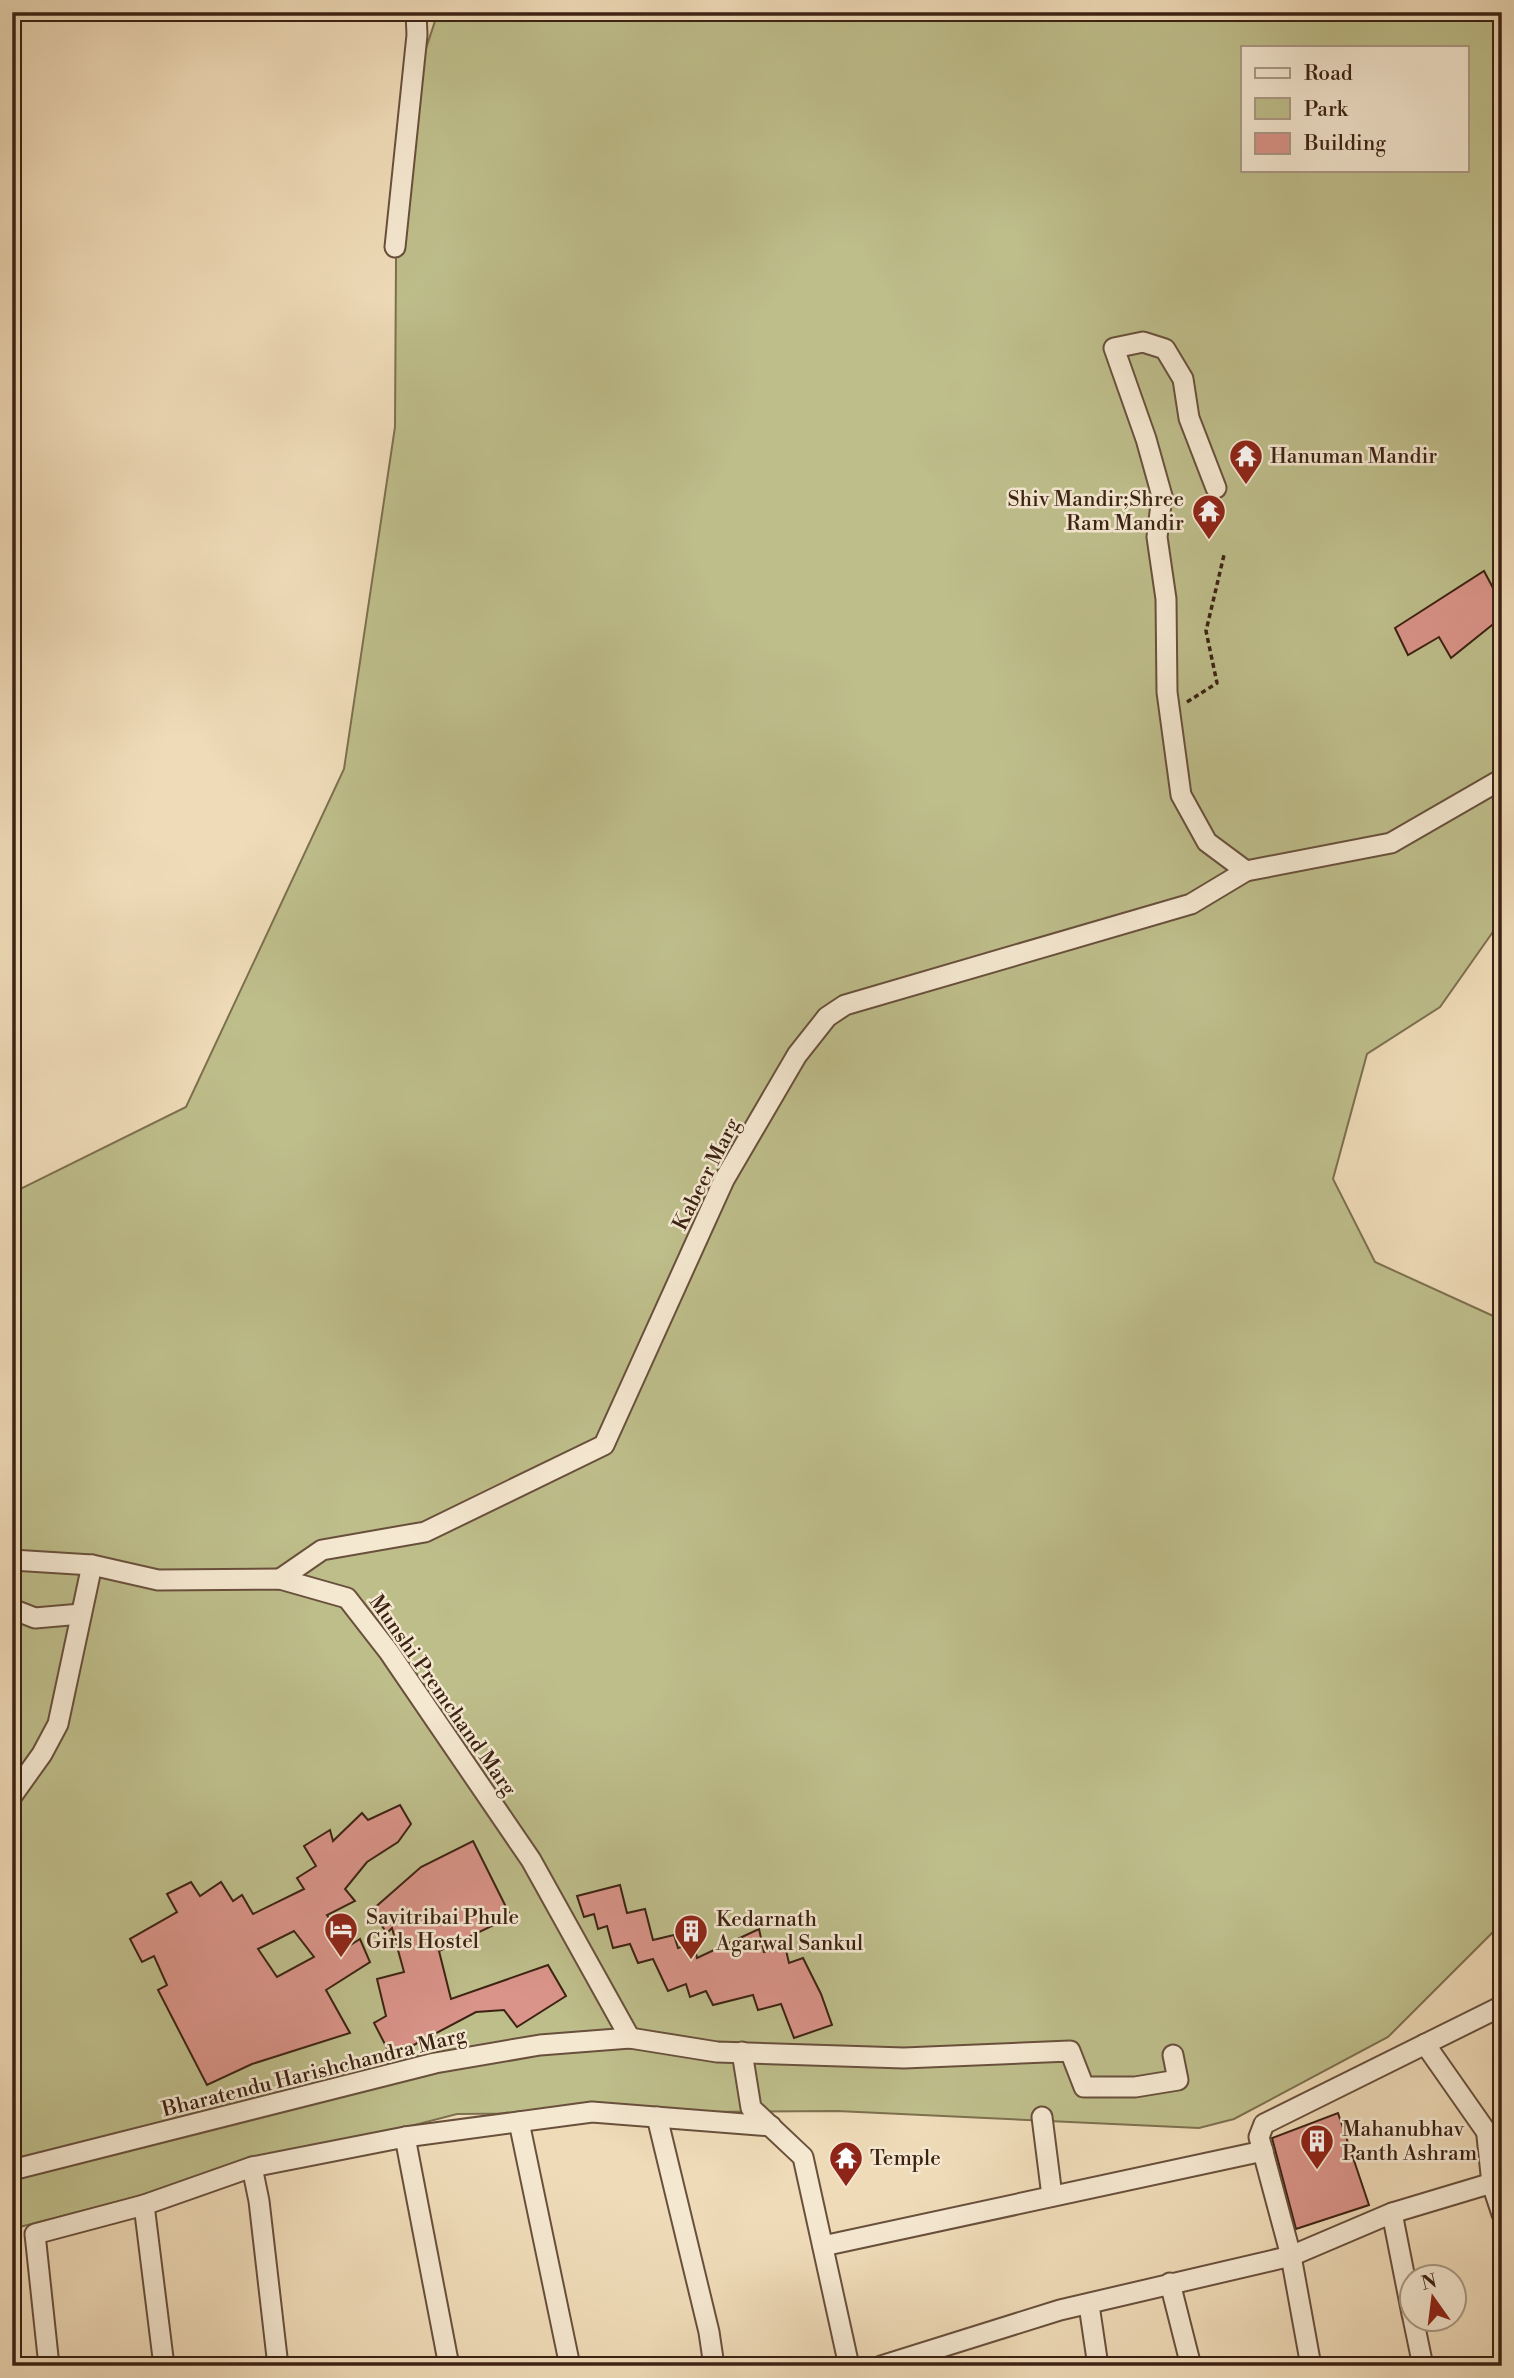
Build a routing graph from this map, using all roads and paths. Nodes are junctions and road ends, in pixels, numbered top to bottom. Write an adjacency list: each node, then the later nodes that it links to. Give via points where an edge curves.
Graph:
1 (416, 12): 2 (street)
2 (396, 247)
3 (1216, 488): 5 (street, via 1189,418 1183,379 1165,349 1143,342 1114,348 1162,496 1157,537 1166,599)
4 (1224, 555): 5 (path, via 1206,631 1217,683)
5 (1169, 711): 7 (street, via 1181,795 1206,842)
6 (1502, 779): 7 (street, via 1391,843)
7 (1246, 871): 10 (street, Kabeer Marg, via 1191,904 845,1005 827,1017 797,1055 724,1180 604,1445 425,1532 322,1550)
8 (12, 1560): 9 (street, Munshi Premchand Marg)
9 (92, 1564): 10 (street, Munshi Premchand Marg, via 158,1580); 12 (street)
10 (280, 1578): 15 (street, Munshi Premchand Marg, via 346,1598 389,1652 531,1860)
11 (12, 1609): 12 (street, via 35,1618)
12 (81, 1614): 13 (street, via 58,1724)
13 (12, 1796)
14 (1502, 2006): 16 (street)
15 (629, 2038): 17 (street, Bharatendu Harishchandra Marg); 28 (street, Bharatendu Harishchandra Marg, via 540,2045 435,2063)
16 (1425, 2044): 23 (street); 25 (street, via 1264,2124 1259,2137)
17 (742, 2052): 18 (street, Bharatendu Harishchandra Marg, via 904,2058 1069,2050 1084,2087 1135,2087 1178,2080); 22 (street, via 751,2108)
18 (1173, 2055)
19 (657, 2117): 21 (street, via 592,2112); 22 (street); 45 (street)
20 (1042, 2118): 30 (street)
21 (519, 2122): 24 (street); 44 (street)
22 (771, 2126): 34 (street, via 803,2157)
23 (1486, 2131): 26 (street); 29 (street)
24 (405, 2137): 27 (street); 43 (street)
25 (1263, 2151): 30 (street); 35 (street)
26 (1502, 2154)
27 (252, 2168): 31 (street); 42 (street)
28 (12, 2170)
29 (1497, 2182): 32 (street); 33 (street)
30 (1052, 2196): 34 (street)
31 (144, 2205): 40 (street, via 35,2234); 41 (street)
32 (1392, 2213): 35 (street); 36 (street)
33 (1502, 2214)
34 (823, 2246): 46 (street)
35 (1291, 2256): 37 (street); 50 (street)
36 (1402, 2262)
37 (1170, 2283): 38 (street); 49 (street)
38 (1089, 2305): 47 (street); 48 (street)
39 (1416, 2332): 51 (street)
40 (49, 2366)
41 (164, 2366)
42 (278, 2366)
43 (449, 2366)
44 (570, 2366)
45 (715, 2366)
46 (849, 2366)
47 (881, 2366)
48 (1098, 2366)
49 (1191, 2366)
50 (1311, 2366)
51 (1423, 2366)

